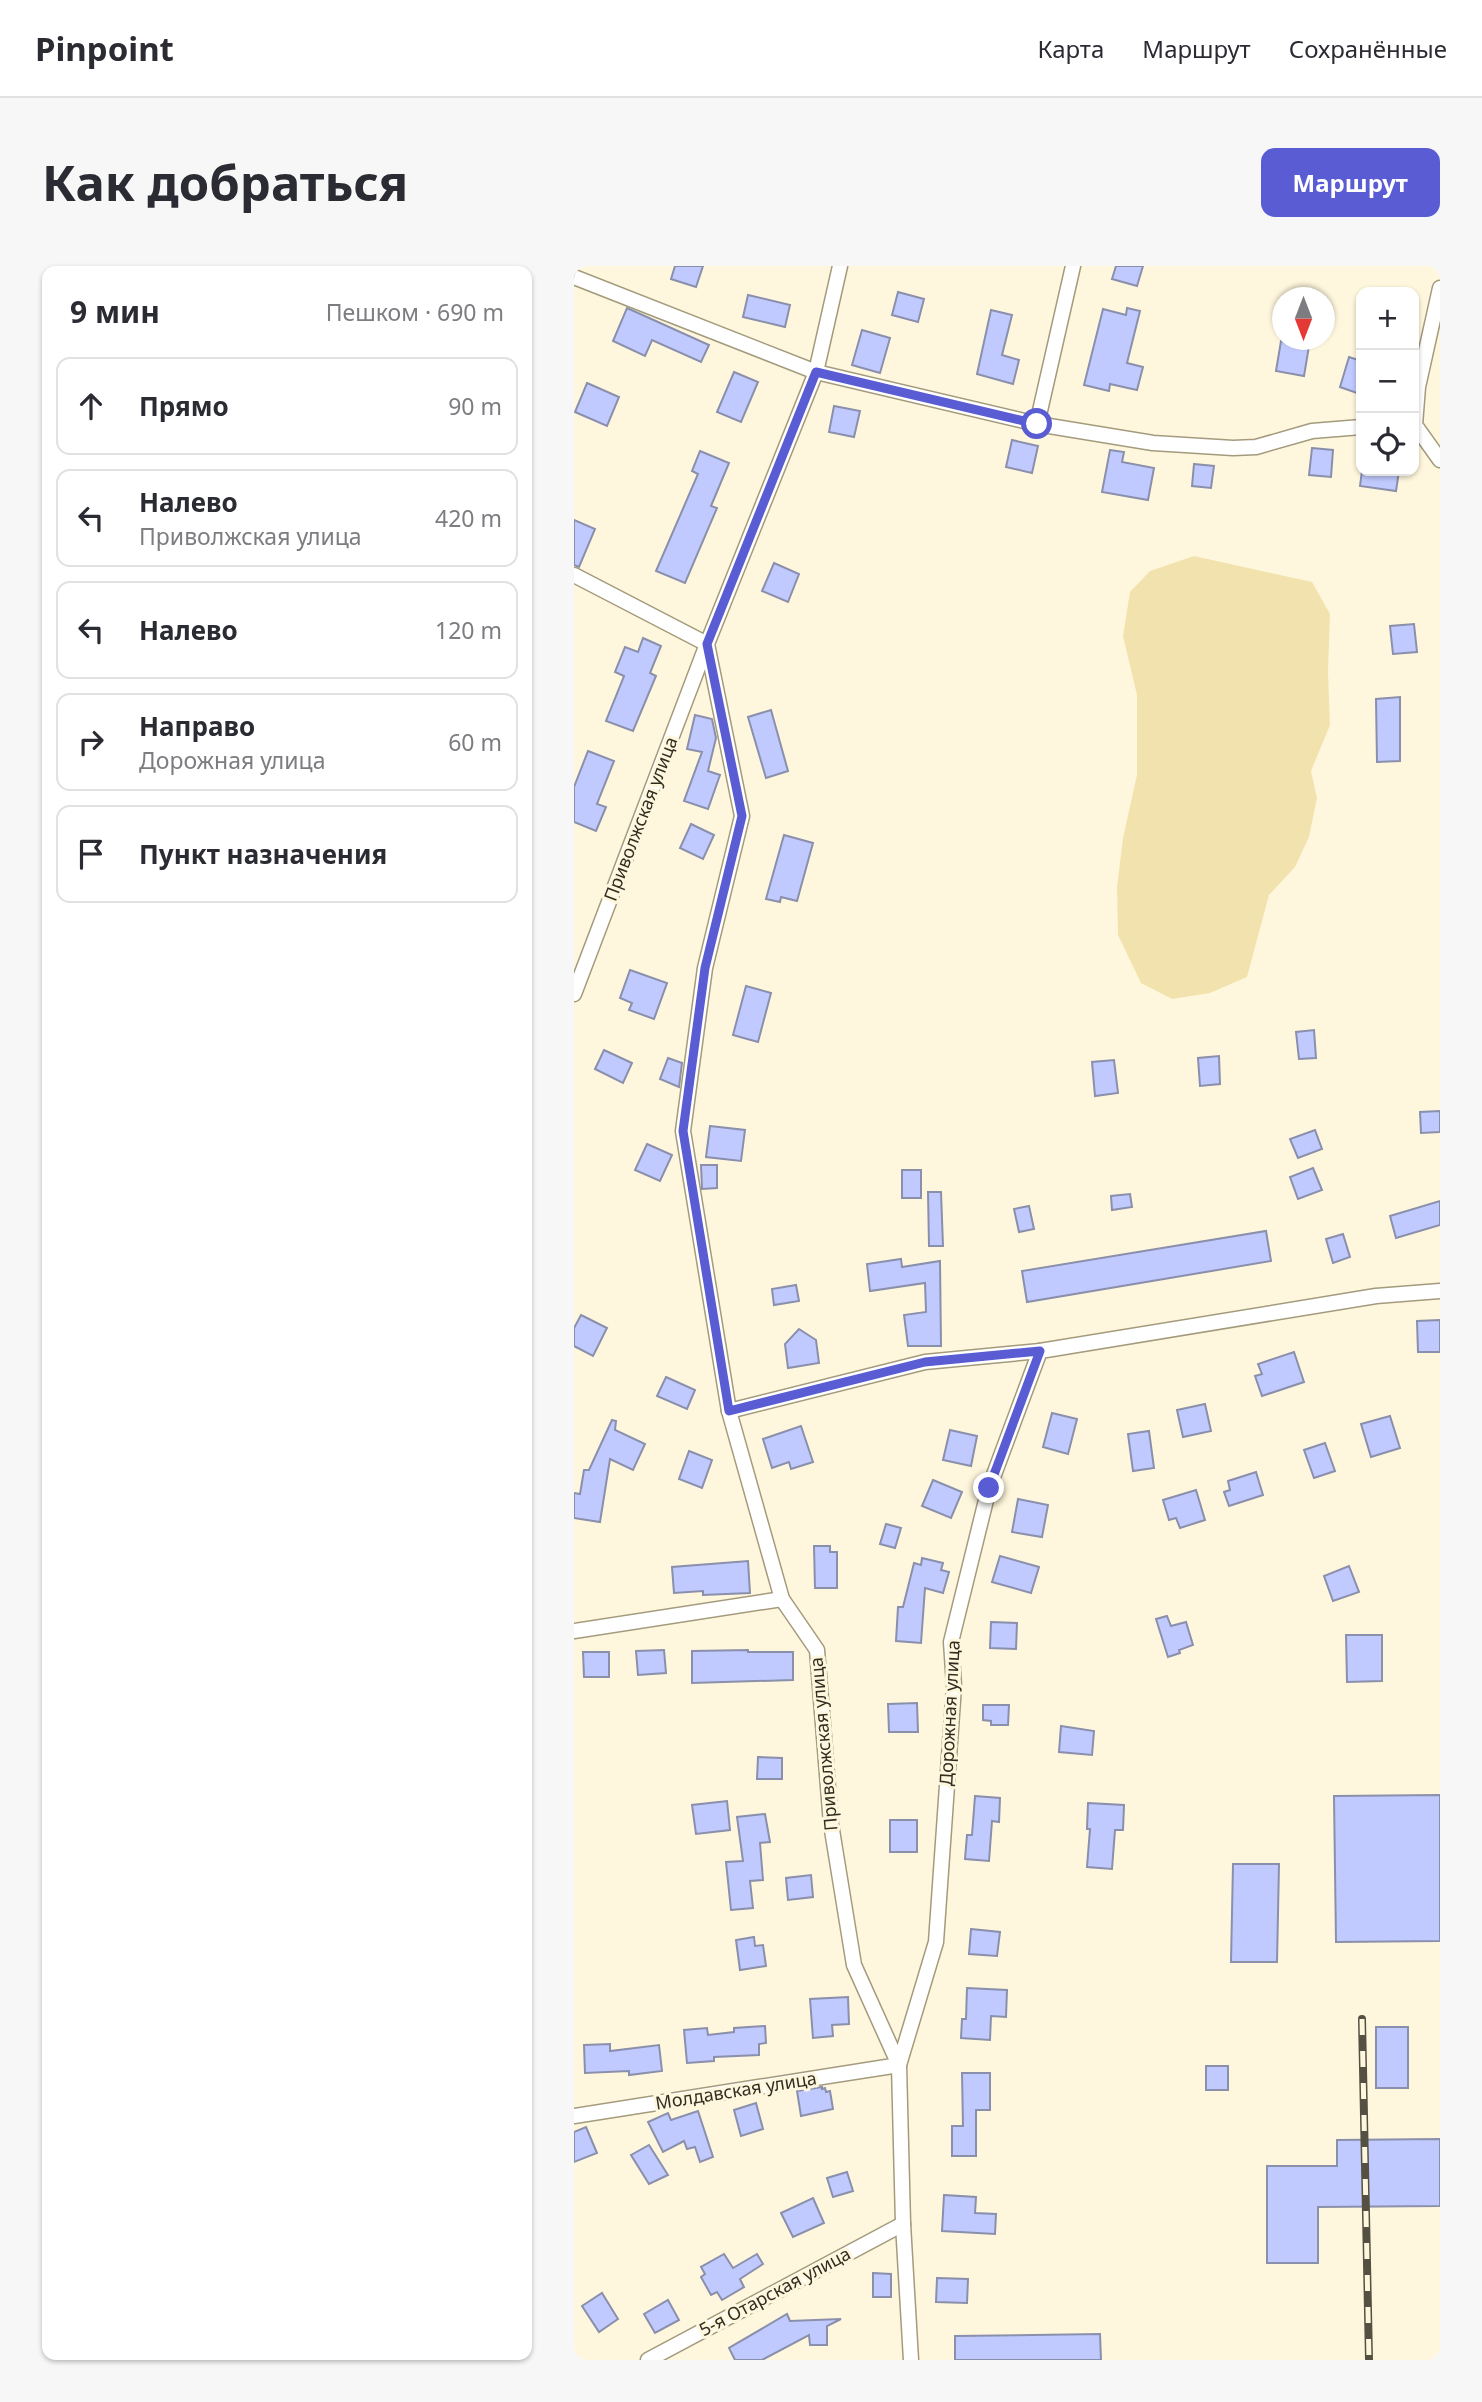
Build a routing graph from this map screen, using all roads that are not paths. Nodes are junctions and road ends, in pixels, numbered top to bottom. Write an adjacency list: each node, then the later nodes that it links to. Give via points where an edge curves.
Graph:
1 (840, 266): 5 (street, Приволжская улица)
2 (1073, 266): 7 (street)
3 (574, 277): 5 (street)
4 (1440, 288): 6 (street)
5 (816, 372): 7 (street); 12 (street, Приволжская улица)
6 (1416, 413)
7 (1037, 424): 8 (street, via 1153,443 1233,449 1312,431)
8 (1356, 427)
9 (1419, 431): 10 (street)
10 (1440, 460)
11 (574, 575): 12 (street)
12 (707, 644): 13 (street, Приволжская улица); 16 (street, Приволжская улица, via 742,816 705,968 683,1131)
13 (574, 994)
14 (1440, 1291): 15 (street, via 1376,1296)
15 (1040, 1351): 16 (street, via 925,1362); 19 (street, Дорожная улица, via 989,1488 951,1642 954,1686 936,1942)
16 (729, 1411): 17 (street, Приволжская улица)
17 (782, 1599): 18 (street); 19 (street, Приволжская улица, via 817,1650 831,1824 854,1965)
18 (574, 1631)
19 (899, 2065): 20 (street, Молдавская улица); 21 (street, Дорожная улица)
20 (574, 2116)
21 (903, 2224): 22 (street, 5-я Отарская улица); 23 (street, Дорожная улица)
22 (648, 2360)
23 (911, 2360)

